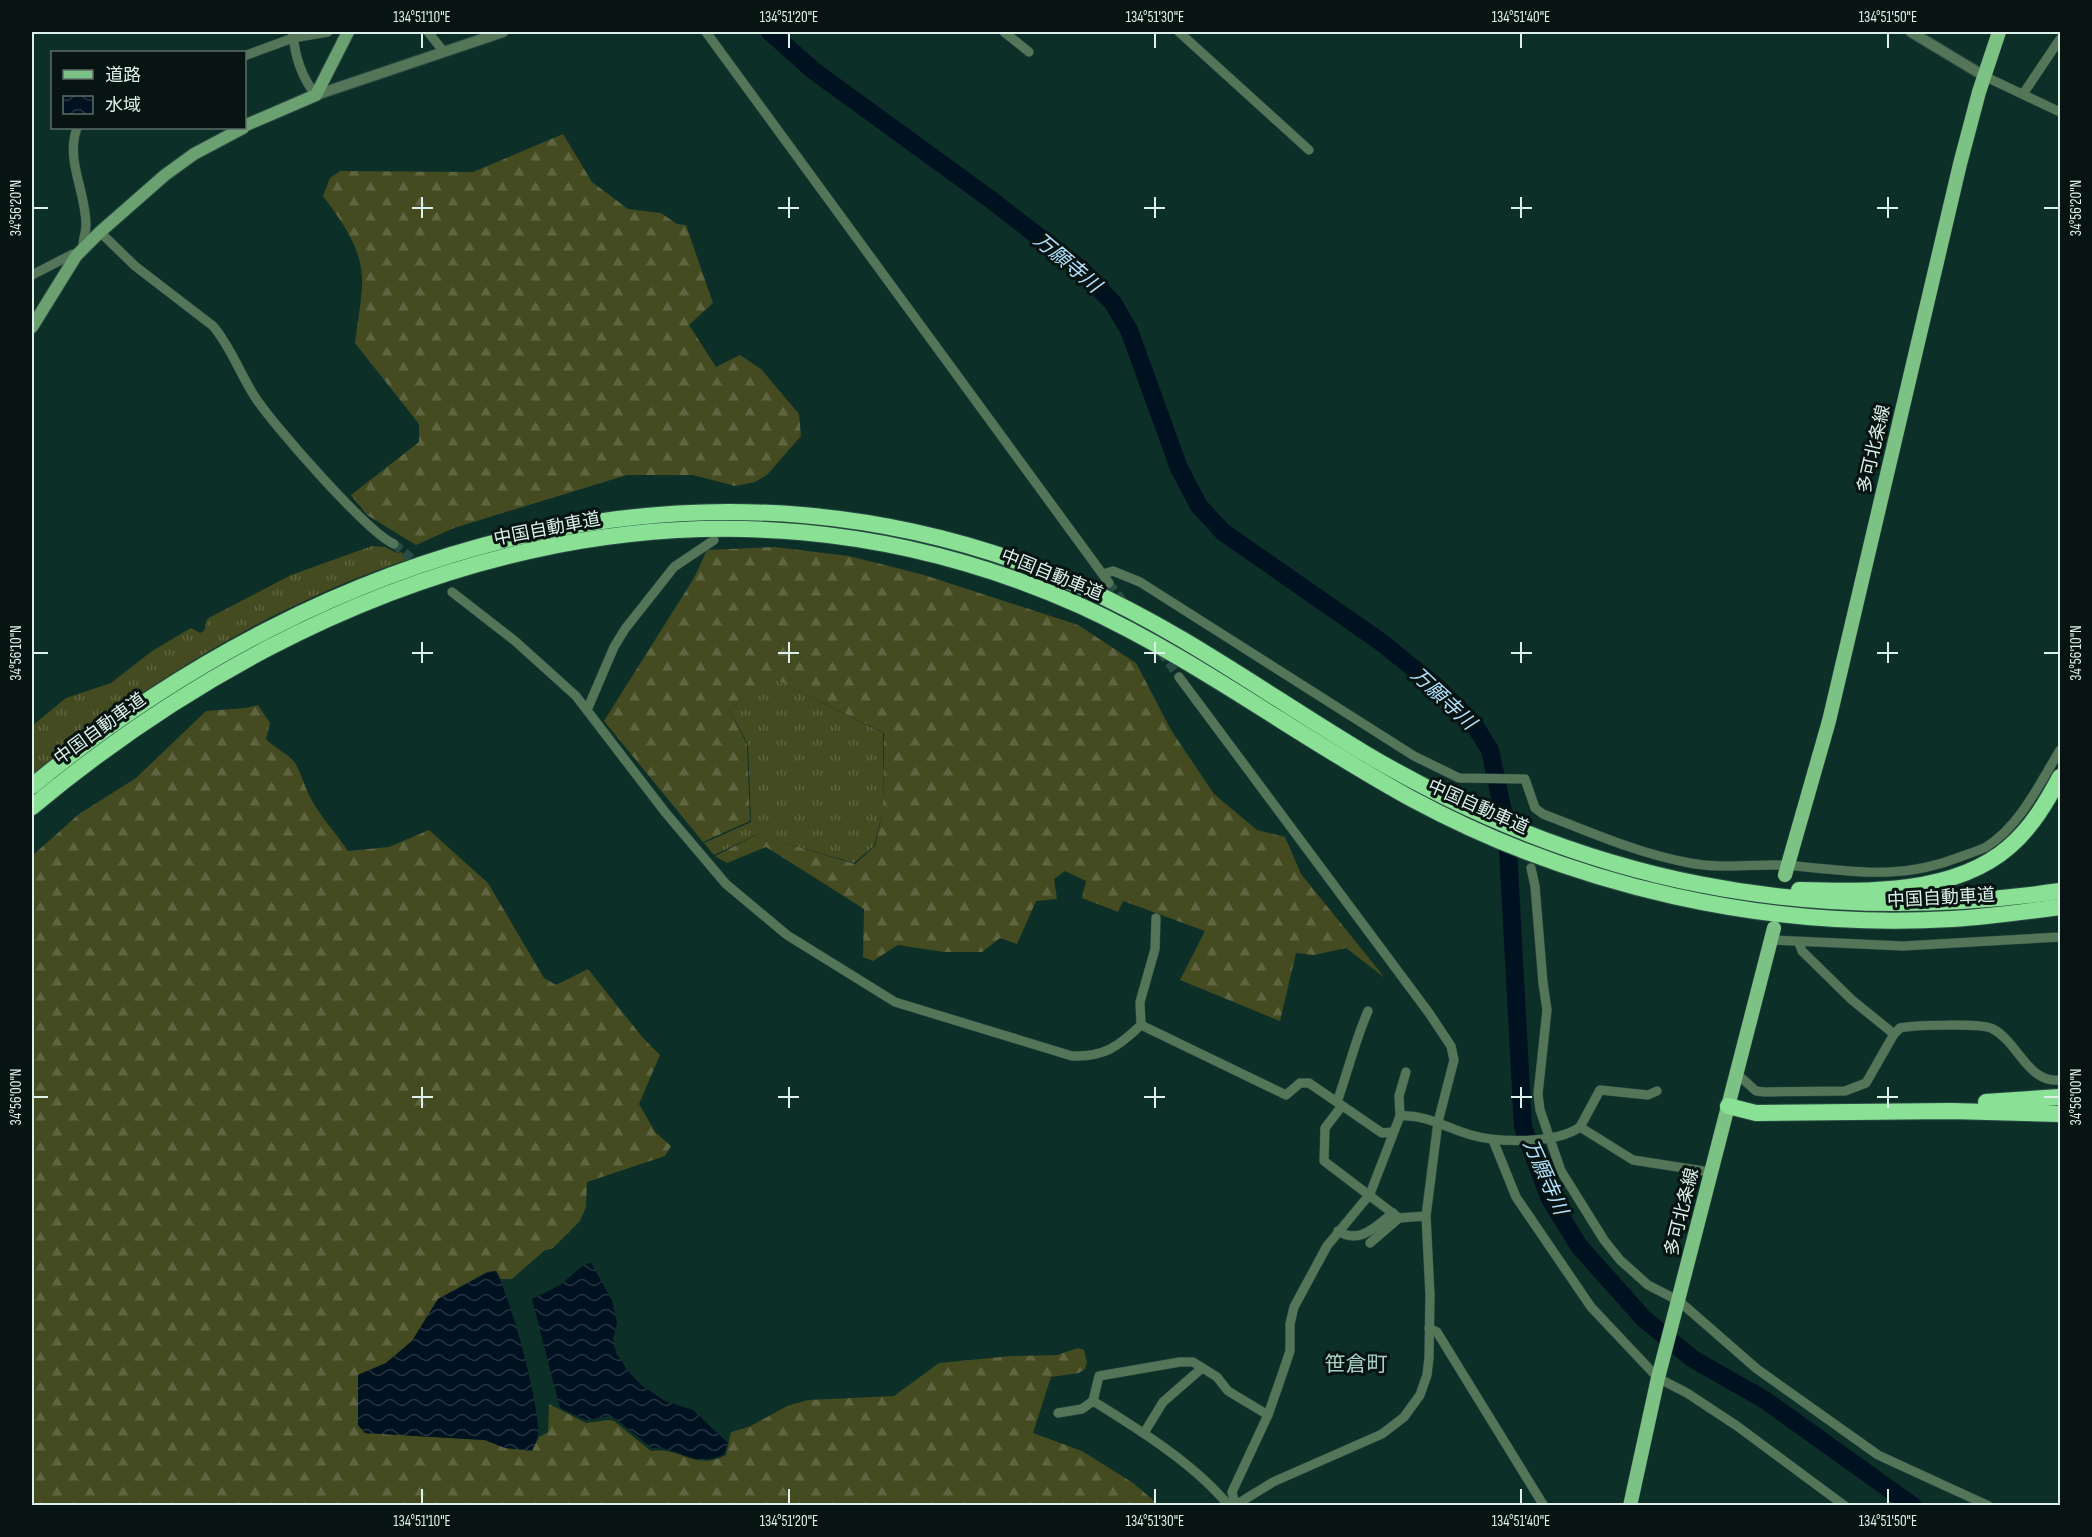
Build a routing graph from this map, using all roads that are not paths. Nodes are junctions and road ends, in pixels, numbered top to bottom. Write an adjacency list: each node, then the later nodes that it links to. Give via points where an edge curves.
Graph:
1 (327, 32): 10 (street)
2 (348, 32): 17 (main road)
3 (428, 32): 12 (street)
4 (502, 32): 12 (street)
5 (706, 32): 29 (street)
6 (1004, 32): 13 (street)
7 (1179, 32): 22 (street)
8 (1911, 32): 15 (street)
9 (1999, 32): 15 (main road, 多可北条線)
10 (293, 35): 14 (street); 17 (street, via 305,82)
11 (2061, 39): 16 (street)
12 (444, 52): 17 (street)
13 (1029, 52)
14 (246, 55)
15 (1984, 76): 16 (street); 39 (main road, 多可北条線, via 1829,721)
16 (2023, 94): 18 (street)
17 (316, 95): 19 (main road)
18 (2061, 112)
19 (246, 126)
20 (77, 129): 24 (street, via 72,158 86,227)
21 (240, 129): 23 (main road, via 165,174)
22 (1309, 150)
23 (100, 231): 24 (main road); 28 (street, via 135,266 213,326 224,338 256,399 383,540)
24 (79, 252): 25 (street); 26 (main road)
25 (32, 275)
26 (32, 327)
27 (714, 540): 33 (street, via 674,567 625,629)
28 (394, 544)
29 (1103, 574): 30 (street); 39 (street, via 1113,571 1140,582 1414,756 1465,778 1525,779 1535,808 1543,814 1624,845 1687,863)
30 (1109, 583)
31 (452, 592): 33 (street, via 556,677)
32 (1179, 677): 61 (street, via 1451,1046 1454,1060)
33 (587, 711): 50 (street, via 726,884 787,935 895,1002 1072,1056 1094,1057)
34 (2061, 750): 39 (street, via 2009,828 1985,847 1940,865 1892,873)
35 (2061, 777): 40 (highway, via 2042,810 2009,847 1970,870 1932,882 1875,889 1802,890)
36 (32, 786): 40 (highway, 中国自動車道, via 149,698 207,662 285,620 386,576 510,537 572,524 639,515 749,511 818,516 916,533 1046,572 1194,646 1368,755 1468,809 1533,836)
37 (32, 807): 38 (highway, 中国自動車道, via 107,747 212,676 293,634 393,591 457,569 574,541 642,532 747,528 873,542 953,560 1030,585 1136,633 1359,768)
38 (1534, 861): 43 (highway, 中国自動車道, via 1645,890 1773,913 1889,920); 64 (street, via 1547,1010 1538,1094)
39 (1786, 871)
40 (1649, 874): 41 (highway, 中国自動車道, via 1717,888 1834,902 1946,903)
41 (2061, 891)
42 (2061, 907): 43 (highway, 中国自動車道)
43 (1988, 916): 44 (highway, via 2010,922)
44 (2061, 917)
45 (1156, 918): 50 (street, via 1155,949 1140,1002)
46 (1773, 934): 48 (street); 53 (main road, 多可北条線)
47 (2061, 937): 48 (street, via 1903,946)
48 (1800, 943): 51 (street, via 1802,951 1818,967)
49 (1368, 1011): 57 (street, via 1355,1041)
50 (1141, 1025): 57 (street, via 1278,1092 1287,1095 1300,1083 1308,1083)
51 (1893, 1034): 53 (street, via 1866,1083 1859,1088 1756,1091); 54 (street, via 1909,1026 1988,1027 2002,1036 2038,1076)
52 (1406, 1072): 60 (street, via 1399,1096)
53 (1736, 1073): 58 (main road, 多可北条線)
54 (2061, 1080)
55 (1657, 1091): 62 (street, via 1648,1095 1600,1090)
56 (2061, 1097): 58 (highway, via 1951,1103 1755,1102)
57 (1339, 1105): 63 (street, via 1383,1133); 67 (street, via 1325,1128 1324,1161)
58 (1728, 1106): 59 (highway, via 1756,1113); 66 (main road, 多可北条線)
59 (2061, 1114)
60 (1400, 1116): 61 (street); 63 (street)
61 (1438, 1122): 65 (street, via 1470,1135); 69 (street)
62 (1580, 1127): 64 (street); 66 (street, via 1633,1160)
63 (1392, 1132): 67 (street, via 1390,1147)
64 (1545, 1138): 65 (street); 72 (street, via 1561,1171 1620,1260)
65 (1497, 1140): 75 (street, via 1516,1197 1591,1307)
66 (1710, 1172): 72 (main road, 多可北条線)
67 (1370, 1194): 68 (street); 70 (street)
68 (1396, 1215): 69 (street); 70 (street, via 1365,1236 1348,1236); 71 (street)
69 (1426, 1216): 73 (street)
70 (1338, 1231): 78 (street, via 1294,1307 1290,1351)
71 (1370, 1243)
72 (1679, 1305): 75 (main road, 多可北条線); 84 (street, via 1757,1369 1878,1455)
73 (1429, 1328): 80 (street, via 1427,1375 1420,1395 1404,1417 1382,1434 1273,1482); 81 (street, via 1437,1332)
74 (1203, 1368): 76 (street, via 1193,1362 1180,1362 1099,1376); 78 (street, via 1228,1391); 79 (street, via 1163,1402)
75 (1660, 1374): 82 (main road, 多可北条線); 83 (street)
76 (1094, 1401): 77 (street, via 1082,1409); 79 (street)
77 (1058, 1413)
78 (1268, 1415): 80 (street, via 1232,1492)
79 (1144, 1433): 80 (street)
80 (1233, 1505)
81 (1544, 1506)
82 (1630, 1506)
83 (1845, 1506)
84 (1989, 1506)

